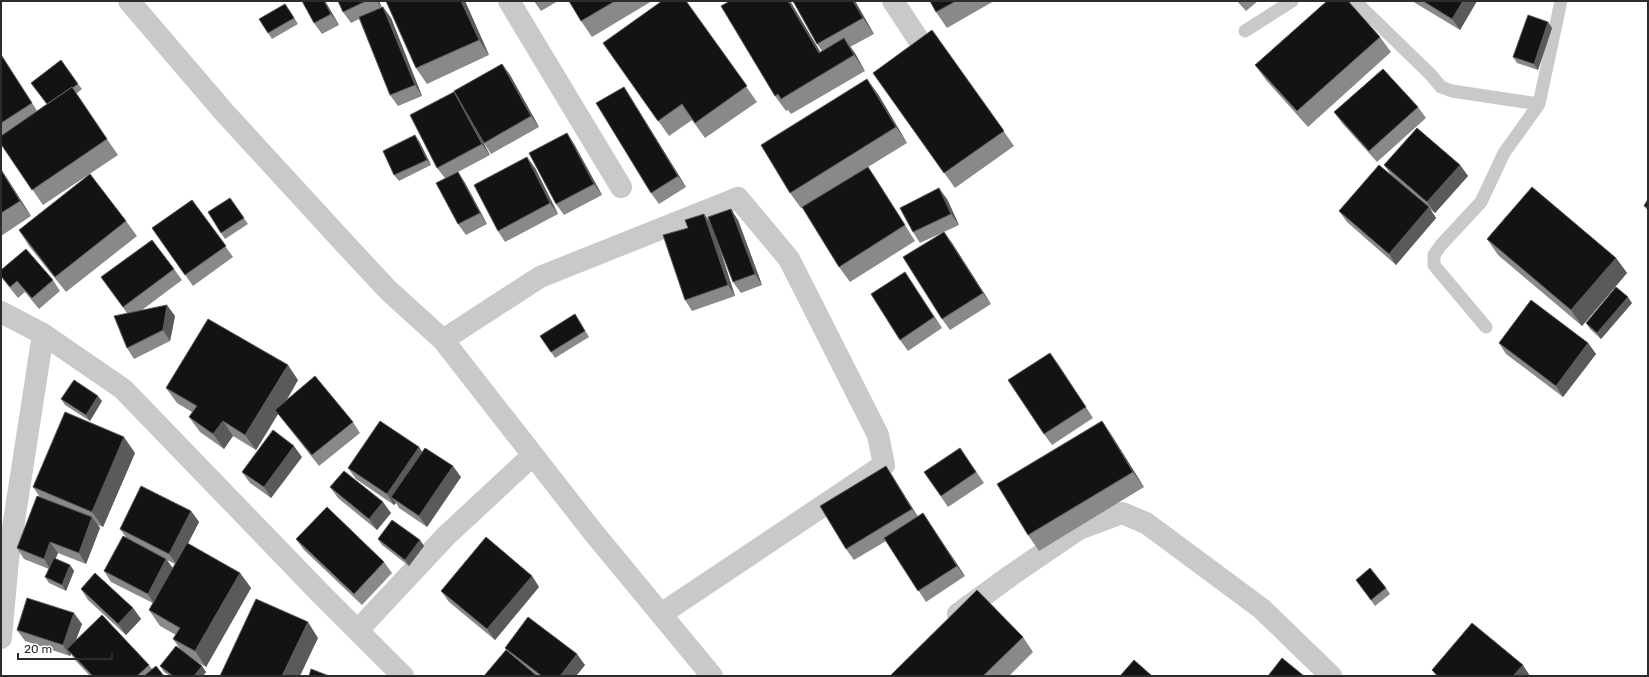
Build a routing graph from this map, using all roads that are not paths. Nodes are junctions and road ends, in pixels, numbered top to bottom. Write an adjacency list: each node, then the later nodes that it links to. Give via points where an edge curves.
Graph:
1 (129, 1): 14 (street, via 224,112 325,222 388,290)
2 (509, 1): 10 (street)
3 (893, 1): 8 (street)
4 (1292, 1): 7 (lane)
5 (1355, 1): 9 (lane, via 1441,86 1452,91)
6 (1561, 1): 9 (lane)
7 (1245, 31)
8 (924, 48)
9 (1539, 104): 12 (lane, via 1504,153 1481,202 1434,255 1434,265)
10 (621, 187)
11 (1, 312): 13 (street)
12 (1486, 327)
13 (43, 334): 17 (street, via 123,389); 19 (street, via 8,560)
14 (442, 340): 15 (street); 16 (street, via 540,276 738,198 789,259 878,435 884,465)
15 (533, 455): 16 (street); 17 (street, via 446,536)
16 (661, 614): 21 (street)
17 (358, 630): 20 (street)
18 (941, 630): 22 (street, via 964,609 1079,529 1122,513 1146,523 1262,609)
19 (1, 638)
20 (403, 676)
21 (712, 676)
22 (1331, 676)

